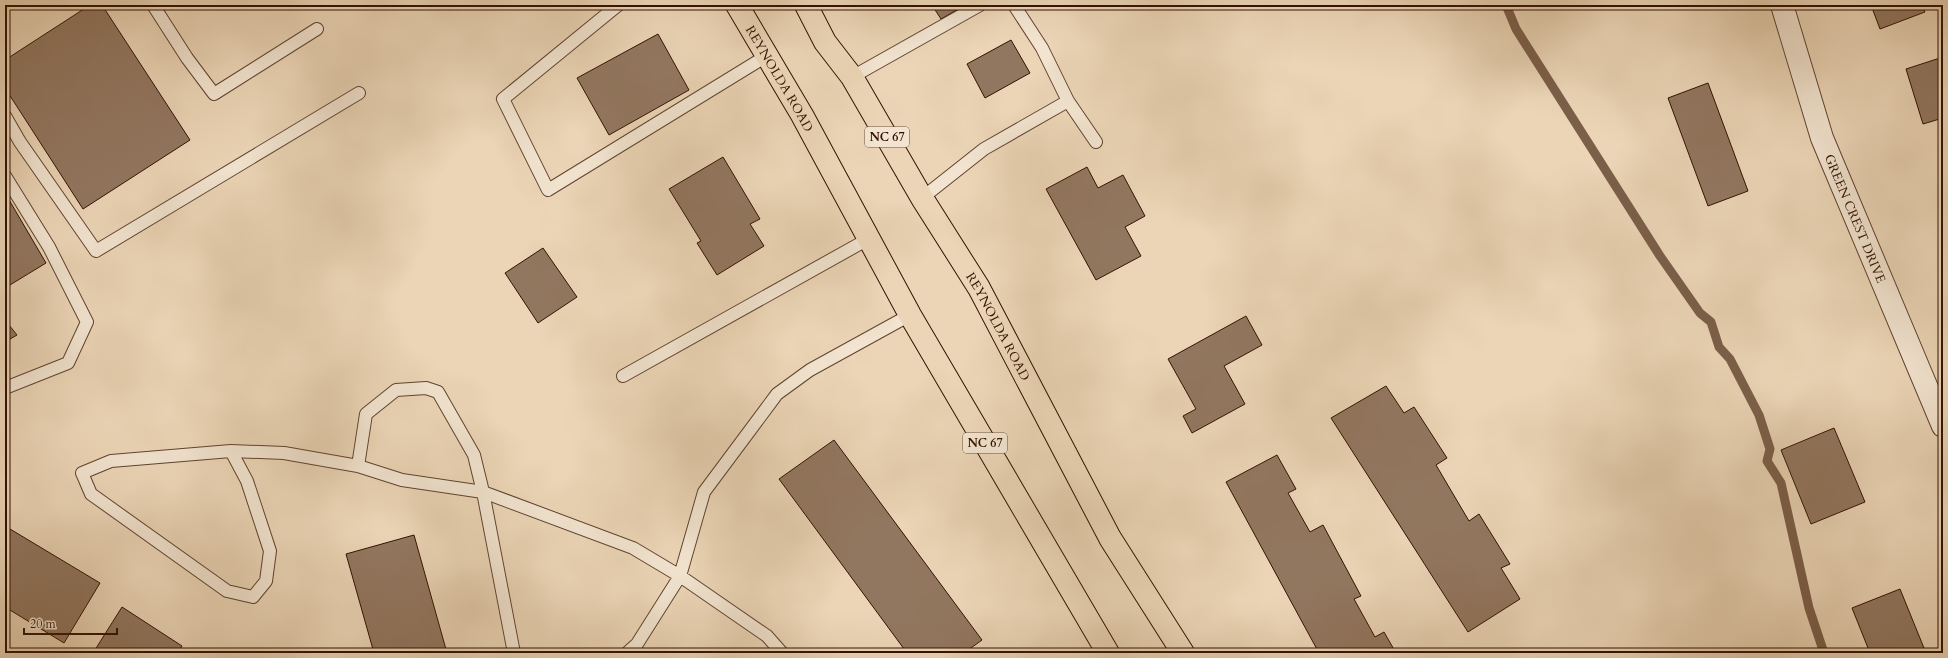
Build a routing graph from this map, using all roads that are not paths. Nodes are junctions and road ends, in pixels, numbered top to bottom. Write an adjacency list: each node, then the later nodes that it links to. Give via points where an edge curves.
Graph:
1 (154, 5): 8 (lane, via 214,94)
2 (618, 5): 9 (lane, via 503,99 548,190)
3 (737, 5): 9 (main road, REYNOLDA ROAD / NC 67)
4 (806, 5): 10 (main road, REYNOLDA ROAD / NC 67, via 825,42)
5 (980, 5): 10 (lane)
6 (1014, 5): 12 (lane, via 1042,48)
7 (1782, 5): 21 (street, GREEN CREST DRIVE, via 1822,138)
8 (317, 29)
9 (768, 55): 17 (main road, REYNOLDA ROAD / NC 67)
10 (852, 77): 16 (main road, REYNOLDA ROAD / NC 67)
11 (359, 93): 13 (lane, via 96,250 20,142)
12 (1068, 101): 14 (lane); 16 (lane, via 984,149)
13 (5, 116)
14 (1096, 142)
15 (5, 176): 20 (lane, via 49,247 87,322 68,363)
16 (922, 198): 30 (main road, REYNOLDA ROAD / NC 67, via 979,288 1110,538)
17 (870, 238): 18 (main road, REYNOLDA ROAD / NC 67); 19 (lane)
18 (910, 315): 25 (lane, via 810,370 777,394 704,492); 29 (main road, REYNOLDA ROAD / NC 67)
19 (622, 376)
20 (5, 388)
21 (1943, 426)
22 (231, 452): 22 (lane, via 111,461 82,473 91,494 227,591 253,597 266,581 270,551 247,481); 23 (lane, via 284,452)
23 (358, 466): 24 (lane, via 402,480); 24 (lane, via 366,414 396,390 426,388 438,392 474,455)
24 (483, 492): 25 (lane, via 633,548); 26 (lane)
25 (680, 576): 27 (lane, via 637,644); 28 (lane, via 767,636)
26 (514, 653)
27 (627, 653)
28 (782, 653)
29 (1108, 653)
30 (1183, 653)

